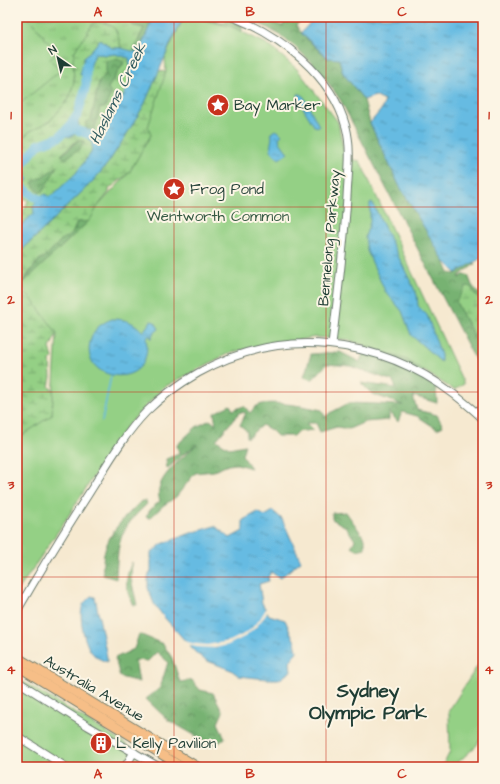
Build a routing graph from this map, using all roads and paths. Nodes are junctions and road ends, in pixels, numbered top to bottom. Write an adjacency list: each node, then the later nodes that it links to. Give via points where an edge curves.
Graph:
1 (232, 17): 2 (street, Bennelong Parkway, via 271,36 302,60 332,97 346,128 350,153 345,228)
2 (332, 344): 3 (street, via 379,354 414,369 446,388); 4 (street, via 274,346 229,358 166,394 147,411 122,441)
3 (483, 419)
4 (41, 569): 5 (street); 6 (street)
5 (17, 603)
6 (17, 611)
7 (17, 657): 10 (main road, Australia Avenue)
8 (17, 666): 10 (main road, Australia Avenue)
9 (17, 681): 10 (street)
10 (93, 717): 12 (street); 17 (main road, Australia Avenue); 18 (main road, Australia Avenue)
11 (18, 739): 14 (street)
12 (134, 752): 13 (street); 15 (street)
13 (150, 765): 16 (street)
14 (66, 767)
15 (126, 767)
16 (159, 767)
17 (182, 767)
18 (198, 767)

